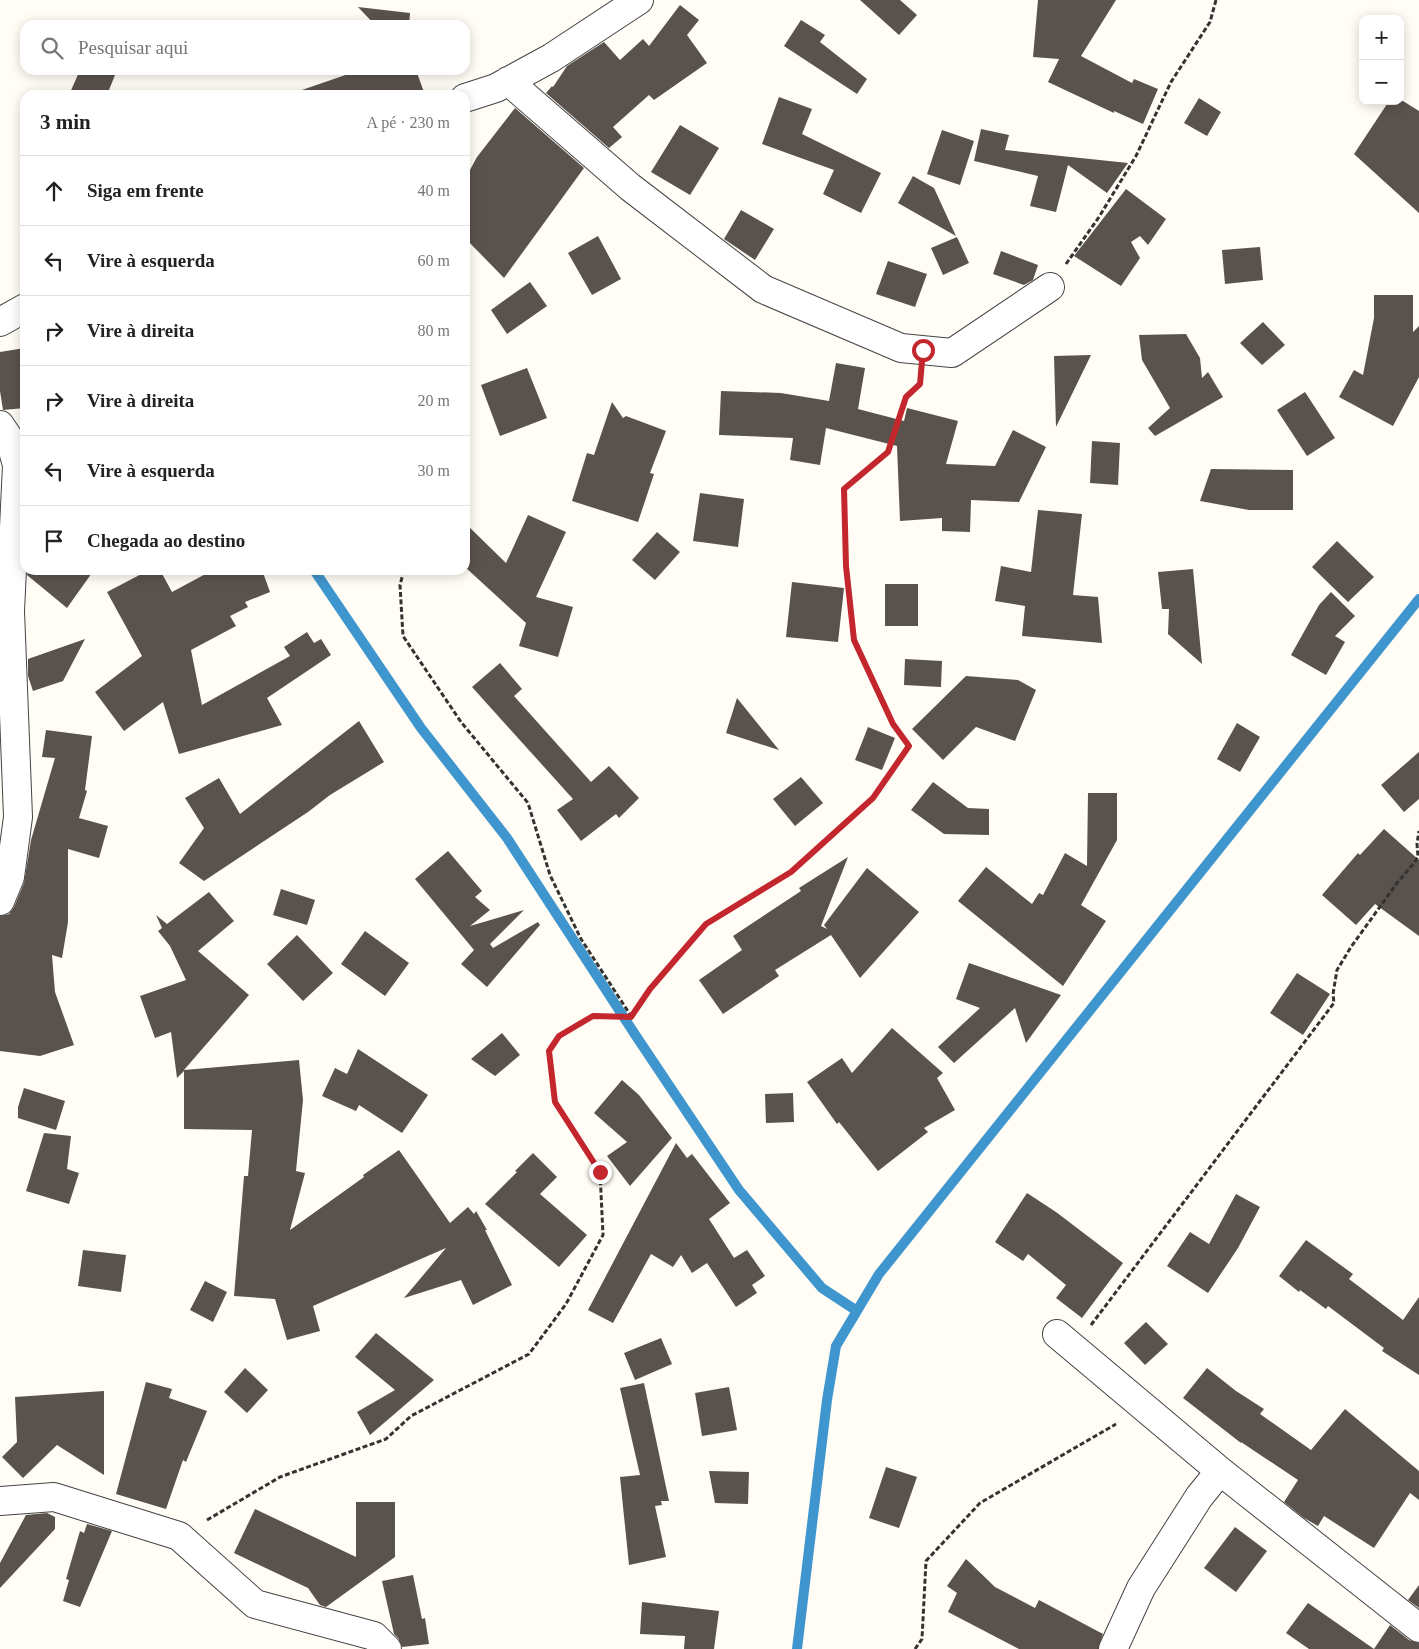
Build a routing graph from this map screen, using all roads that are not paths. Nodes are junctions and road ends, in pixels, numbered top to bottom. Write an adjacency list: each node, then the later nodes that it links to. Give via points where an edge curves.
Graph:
1 (639, 0): 2 (street, via 551,58)
2 (508, 81): 3 (street); 4 (street, via 630,187 763,289 901,348 952,353)
3 (470, 96)
4 (1050, 287)
5 (20, 311): 6 (street)
6 (0, 322)
7 (0, 425): 8 (street, via 10,440 16,465 10,611 18,817 10,877)
8 (0, 901)
9 (1066, 1341): 10 (street)
10 (1220, 1471): 12 (street); 14 (street, via 1199,1497 1141,1588)
11 (0, 1501): 13 (street, via 54,1497 179,1536 255,1604 374,1636)
12 (1419, 1628)
13 (387, 1649)
14 (1113, 1649)

